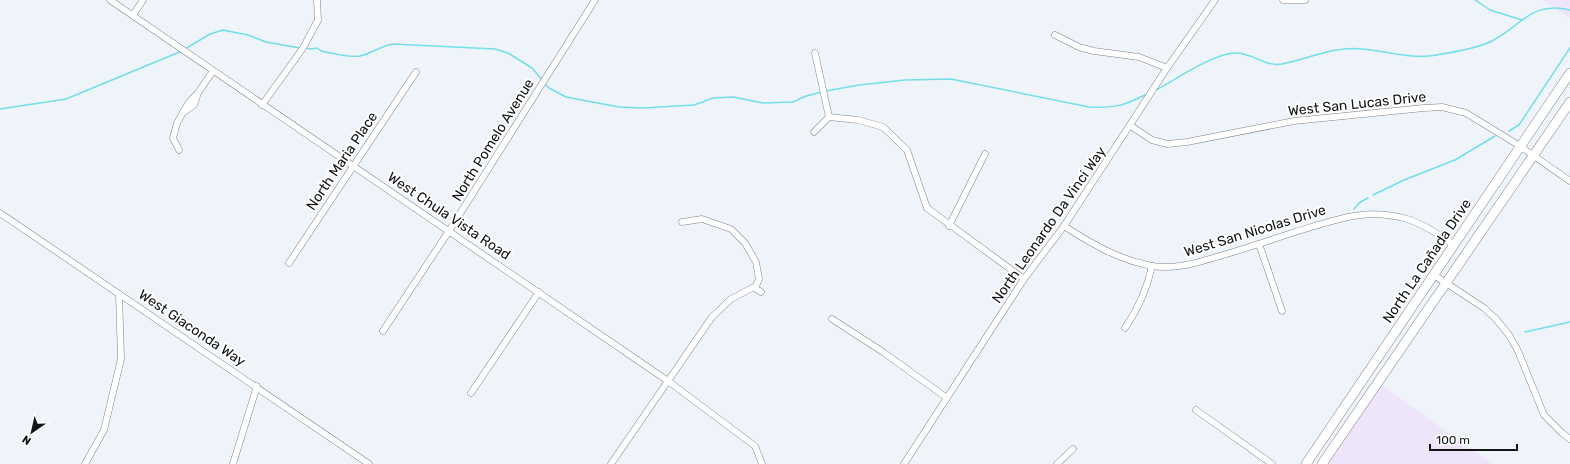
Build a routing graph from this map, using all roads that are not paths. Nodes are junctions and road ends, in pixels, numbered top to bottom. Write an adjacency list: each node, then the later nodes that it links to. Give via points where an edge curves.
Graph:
1 (110, 0): 8 (street, West Chula Vista Road)
2 (144, 0): 8 (street)
3 (317, 0): 16 (street, via 318,20 303,48)
4 (595, 0): 30 (street, North Pomelo Avenue)
5 (1215, 0): 11 (street, North Leonardo Da Vinci Way)
6 (1283, 0): 7 (street)
7 (1305, 0)
8 (134, 15): 12 (street, West Chula Vista Road)
9 (1055, 35): 11 (street, via 1079,47 1139,57)
10 (816, 53): 17 (street)
11 (1167, 68): 18 (street, North Leonardo Da Vinci Way)
12 (213, 71): 16 (street, West Chula Vista Road); 21 (street, via 198,93 194,105 184,112 178,123 173,138)
13 (416, 72): 24 (street, North Maria Place)
14 (1570, 73): 20 (main road, North La Cañada Drive)
15 (1570, 102): 23 (main road, North La Cañada Drive)
16 (262, 105): 24 (street, West Chula Vista Road)
17 (829, 117): 19 (street); 28 (street, via 858,120 883,127 907,150 927,208)
18 (1131, 126): 20 (street, West San Lucas Drive, via 1152,140 1167,144 1294,121 1442,107 1466,113); 29 (street, North Leonardo Da Vinci Way)
19 (814, 132)
20 (1521, 147): 23 (street, West San Lucas Drive); 32 (main road, North La Cañada Drive)
21 (179, 150)
22 (985, 154): 28 (street)
23 (1532, 156): 25 (street, West San Lucas Drive); 37 (main road, North La Cañada Drive)
24 (352, 166): 30 (street, West Chula Vista Road); 33 (street, North Maria Place)
25 (1570, 181)
26 (0, 213): 41 (street, West Giaconda Way)
27 (682, 222): 38 (street, via 702,219 731,230 745,243 756,262 759,279)
28 (949, 226): 36 (street)
29 (1064, 226): 34 (street, West San Nicolas Drive, via 1112,254); 36 (street, North Leonardo Da Vinci Way)
30 (449, 231): 39 (street, West Chula Vista Road); 45 (street, North Pomelo Avenue)
31 (1260, 244): 32 (street, West San Nicolas Drive, via 1342,217 1368,213 1408,219); 34 (street, West San Nicolas Drive, via 1181,266); 42 (street)
32 (1454, 245): 35 (main road, North La Cañada Drive)
33 (289, 263)
34 (1152, 266): 44 (street, via 1147,289)
35 (1434, 275): 37 (street); 61 (main road, North La Cañada Drive)
36 (1024, 279): 49 (street, North Leonardo Da Vinci Way)
37 (1446, 282): 51 (street, via 1484,308 1509,335 1544,415); 62 (main road, North La Cañada Drive)
38 (755, 288): 40 (street); 46 (street, via 731,299 712,317)
39 (539, 292): 46 (street, West Chula Vista Road); 48 (street)
40 (761, 292)
41 (119, 294): 47 (street, West Giaconda Way); 53 (street, via 121,358 104,430)
42 (1282, 311)
43 (832, 319): 49 (street)
44 (1125, 328)
45 (383, 331)
46 (668, 381): 56 (street); 57 (street, West Chula Vista Road, via 755,446)
47 (257, 386): 54 (street); 55 (street, West Giaconda Way)
48 (471, 393)
49 (947, 398): 58 (street, North Leonardo Da Vinci Way)
50 (1196, 410): 60 (street)
51 (1570, 439)
52 (1073, 449): 59 (street)
53 (85, 464)
54 (233, 464)
55 (369, 464)
56 (611, 464)
57 (762, 464)
58 (904, 464)
59 (1057, 464)
60 (1272, 464)
61 (1306, 464)
62 (1322, 464)

